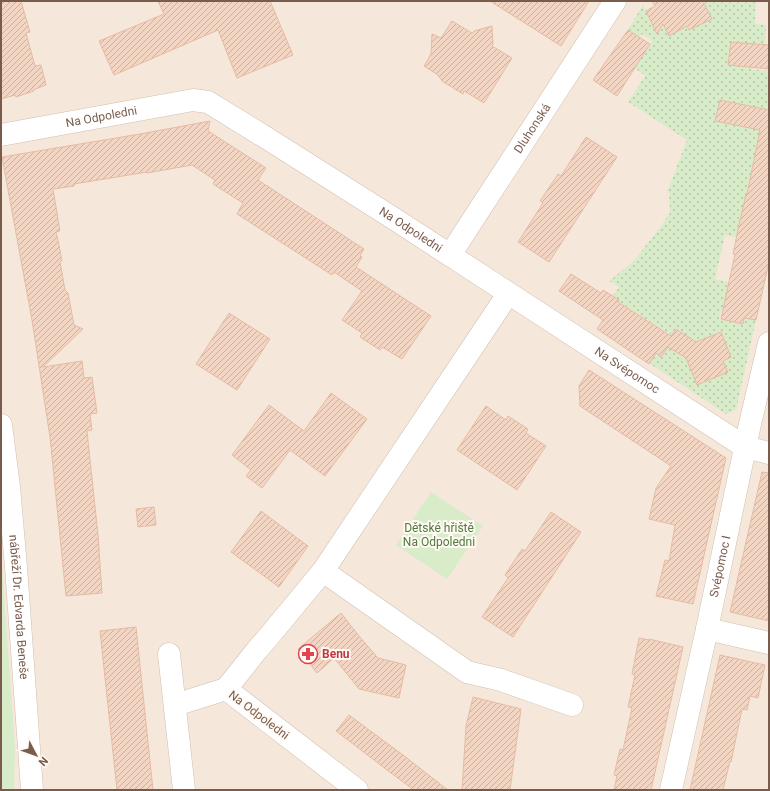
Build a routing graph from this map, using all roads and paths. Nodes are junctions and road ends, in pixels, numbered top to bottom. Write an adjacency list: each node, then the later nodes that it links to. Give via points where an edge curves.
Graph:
1 (615, 1): 3 (street, Dluhonská)
2 (1, 135): 3 (street, Na Odpoledni, via 193,100 208,102)
3 (450, 255): 4 (street, Na Odpoledni)
4 (508, 294): 7 (street, Na Svépomoc); 9 (street, Na Odpoledni)
5 (769, 344): 7 (street, Svépomoc I)
6 (1, 425): 16 (street, nábřeží Dr. Edvarda Beneše, via 16,567)
7 (745, 447): 8 (street); 10 (street, Svépomoc I)
8 (769, 452)
9 (323, 571): 13 (street, Na Odpoledni); 15 (street, via 467,672 501,680)
10 (707, 629): 11 (street); 19 (street, Svépomoc I)
11 (769, 643)
12 (169, 654): 14 (street)
13 (226, 689): 14 (street); 18 (street, Na Odpoledni)
14 (175, 705): 17 (street)
15 (572, 705)
16 (32, 790)
17 (184, 790)
18 (358, 790)
19 (671, 790)

